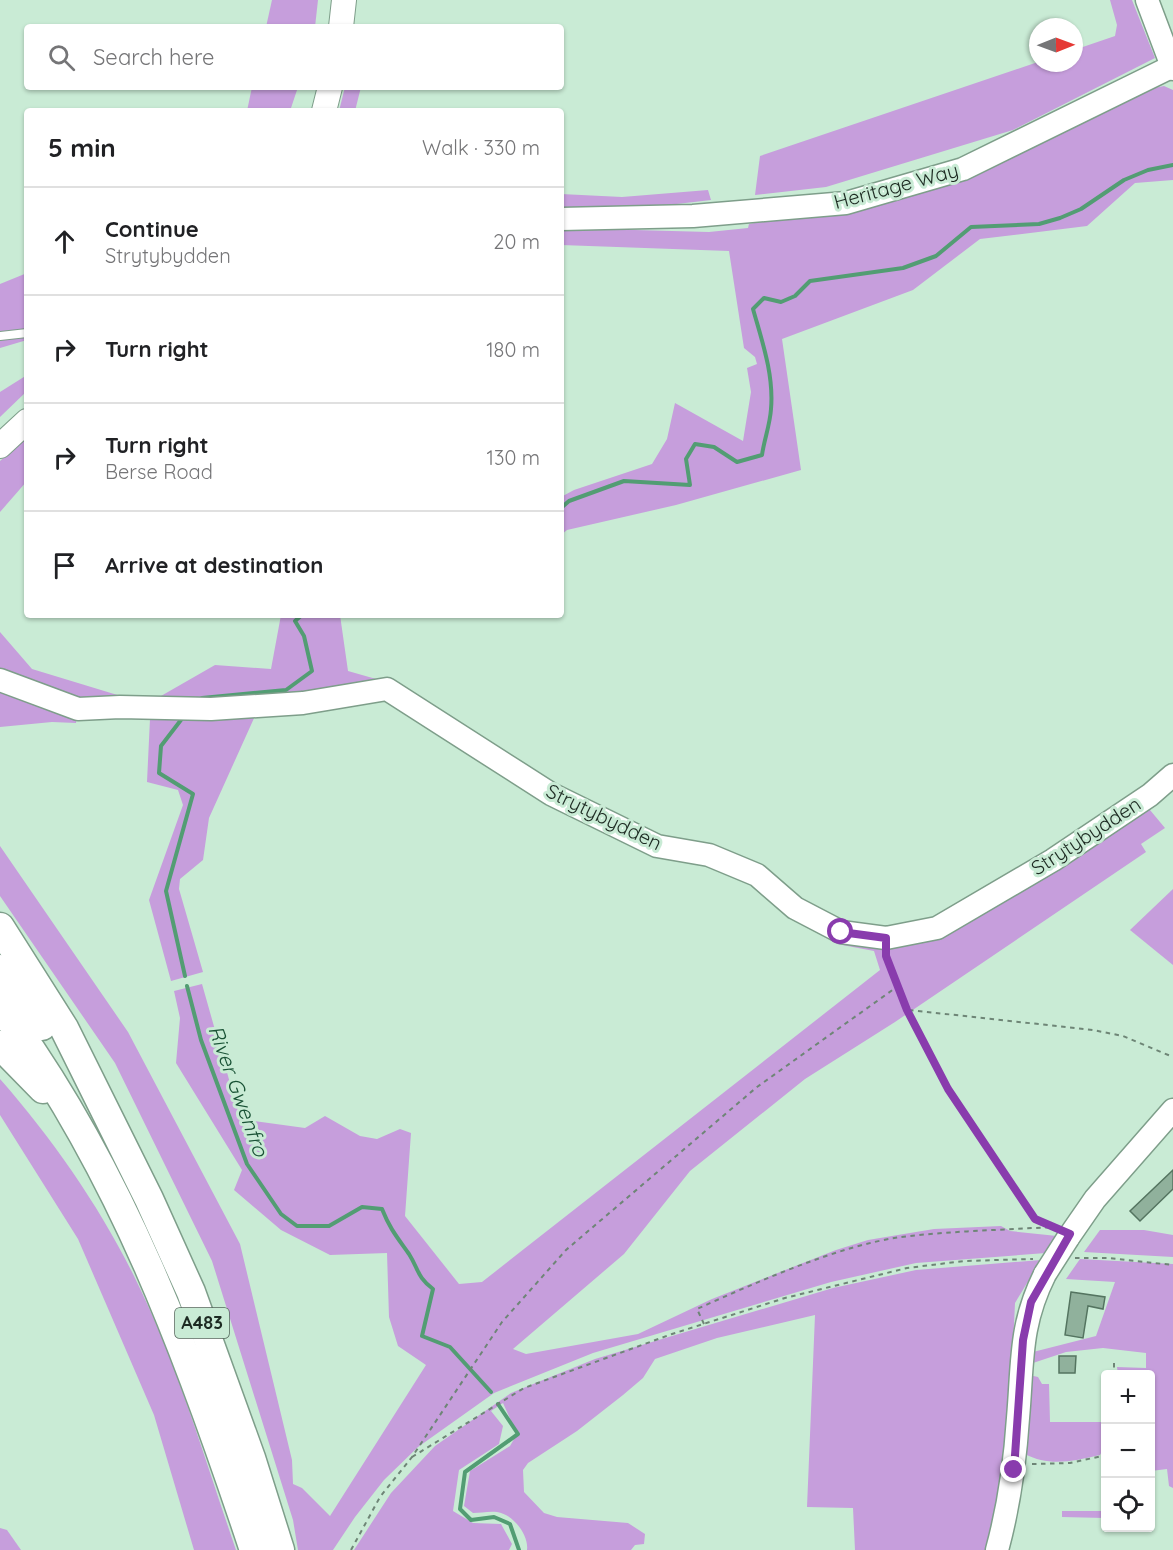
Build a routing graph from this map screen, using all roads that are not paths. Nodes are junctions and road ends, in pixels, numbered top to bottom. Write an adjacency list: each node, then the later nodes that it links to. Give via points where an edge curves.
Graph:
1 (344, 0): 3 (main road)
2 (1147, 0): 4 (street)
3 (341, 24)
4 (1173, 67): 7 (street, Heritage Way, via 963,169 846,203 693,216)
5 (329, 90): 6 (main road)
6 (325, 108)
7 (564, 219)
8 (24, 333): 9 (lane)
9 (0, 336)
10 (24, 424): 11 (main road)
11 (0, 446)
12 (0, 680): 13 (street, Strytybydden, via 78,709 303,704 387,689 551,794 657,846 709,855 758,875 795,908 841,932 886,938 937,928 1053,860 1150,795)
13 (1173, 775)
14 (0, 927): 18 (highway, via 64,1028)
15 (0, 969): 18 (highway, A483)
16 (0, 1006): 20 (highway, A483, via 36,1056)
17 (0, 1045): 20 (highway, A483)
18 (100, 1105): 22 (highway, A483, via 191,1292)
19 (1173, 1110): 23 (street, bridge, via 1041,1267 1023,1340 1014,1465)
20 (70, 1115): 21 (highway, A483, via 108,1182 181,1338)
21 (254, 1550)
22 (280, 1550)
23 (997, 1550)

